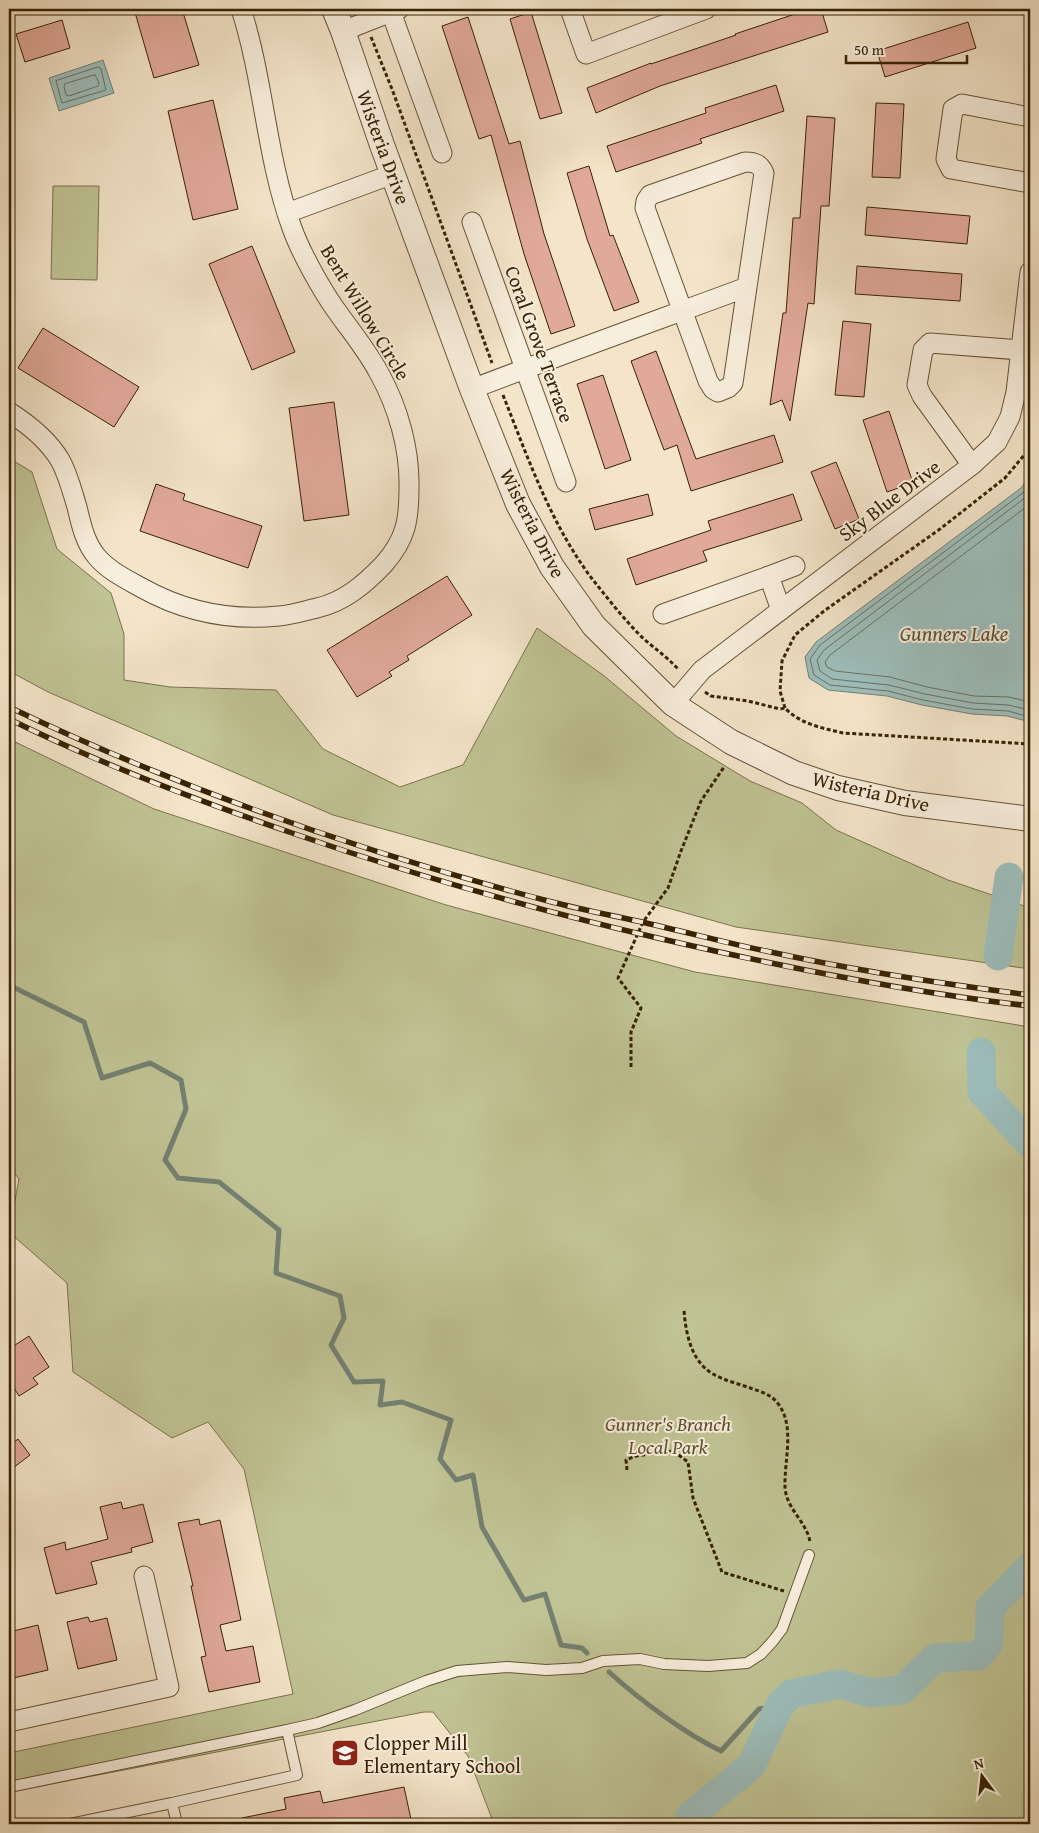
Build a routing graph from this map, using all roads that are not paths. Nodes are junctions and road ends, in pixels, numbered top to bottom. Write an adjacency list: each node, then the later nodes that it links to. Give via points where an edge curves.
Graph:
1 (241, 9): 11 (street, Bent Willow Circle)
2 (334, 9): 6 (street, Wisteria Drive)
3 (570, 9): 4 (street, via 586,54)
4 (706, 9)
5 (395, 10): 6 (street); 8 (street)
6 (353, 27): 9 (street, Wisteria Drive)
7 (1030, 117): 10 (street, via 962,104 953,109 946,159 952,169)
8 (442, 153)
9 (393, 174): 11 (street); 18 (street, Wisteria Drive)
10 (1030, 183)
11 (287, 213): 19 (street, Bent Willow Circle, via 296,237 334,307 379,372 393,402 406,444 410,481 409,515 404,532 389,557 348,596 324,607 280,616 216,615 168,602 142,588 112,571 95,555 84,533 60,460 27,423)
12 (472, 222): 17 (street, Coral Grove Terrace)
13 (1030, 272): 16 (street, Sky Blue Drive)
14 (747, 287): 15 (street); 15 (street, via 733,383 718,392 708,381); 15 (street, via 764,173 754,162 745,162 650,195 646,201 645,208)
15 (681, 311): 17 (street)
16 (1020, 350): 20 (street, Sky Blue Drive, via 1010,417 997,442); 20 (street, via 930,343 923,350 917,385)
17 (525, 369): 18 (street); 21 (street, Coral Grove Terrace)
18 (472, 389): 26 (street, Wisteria Drive, via 518,504 552,567 594,626)
19 (9, 412)
20 (972, 465): 24 (street, Sky Blue Drive)
21 (566, 482)
22 (795, 566): 23 (street)
23 (769, 576): 24 (street); 25 (street)
24 (781, 610): 26 (street, Sky Blue Drive, via 702,670)
25 (663, 614)
26 (674, 704): 27 (street, Wisteria Drive, via 731,742 794,773 838,788 905,803)
27 (1030, 819)
28 (809, 1555): 31 (lane, via 782,1629 761,1654 747,1663 708,1666 664,1664 640,1659 603,1661 582,1668 507,1667 457,1671 336,1717)
29 (144, 1576): 30 (street, via 169,1687)
30 (9, 1722)
31 (287, 1730): 32 (lane); 33 (lane, via 297,1776)
32 (9, 1787)
33 (172, 1803): 34 (lane); 35 (lane)
34 (70, 1824)
35 (177, 1824)

